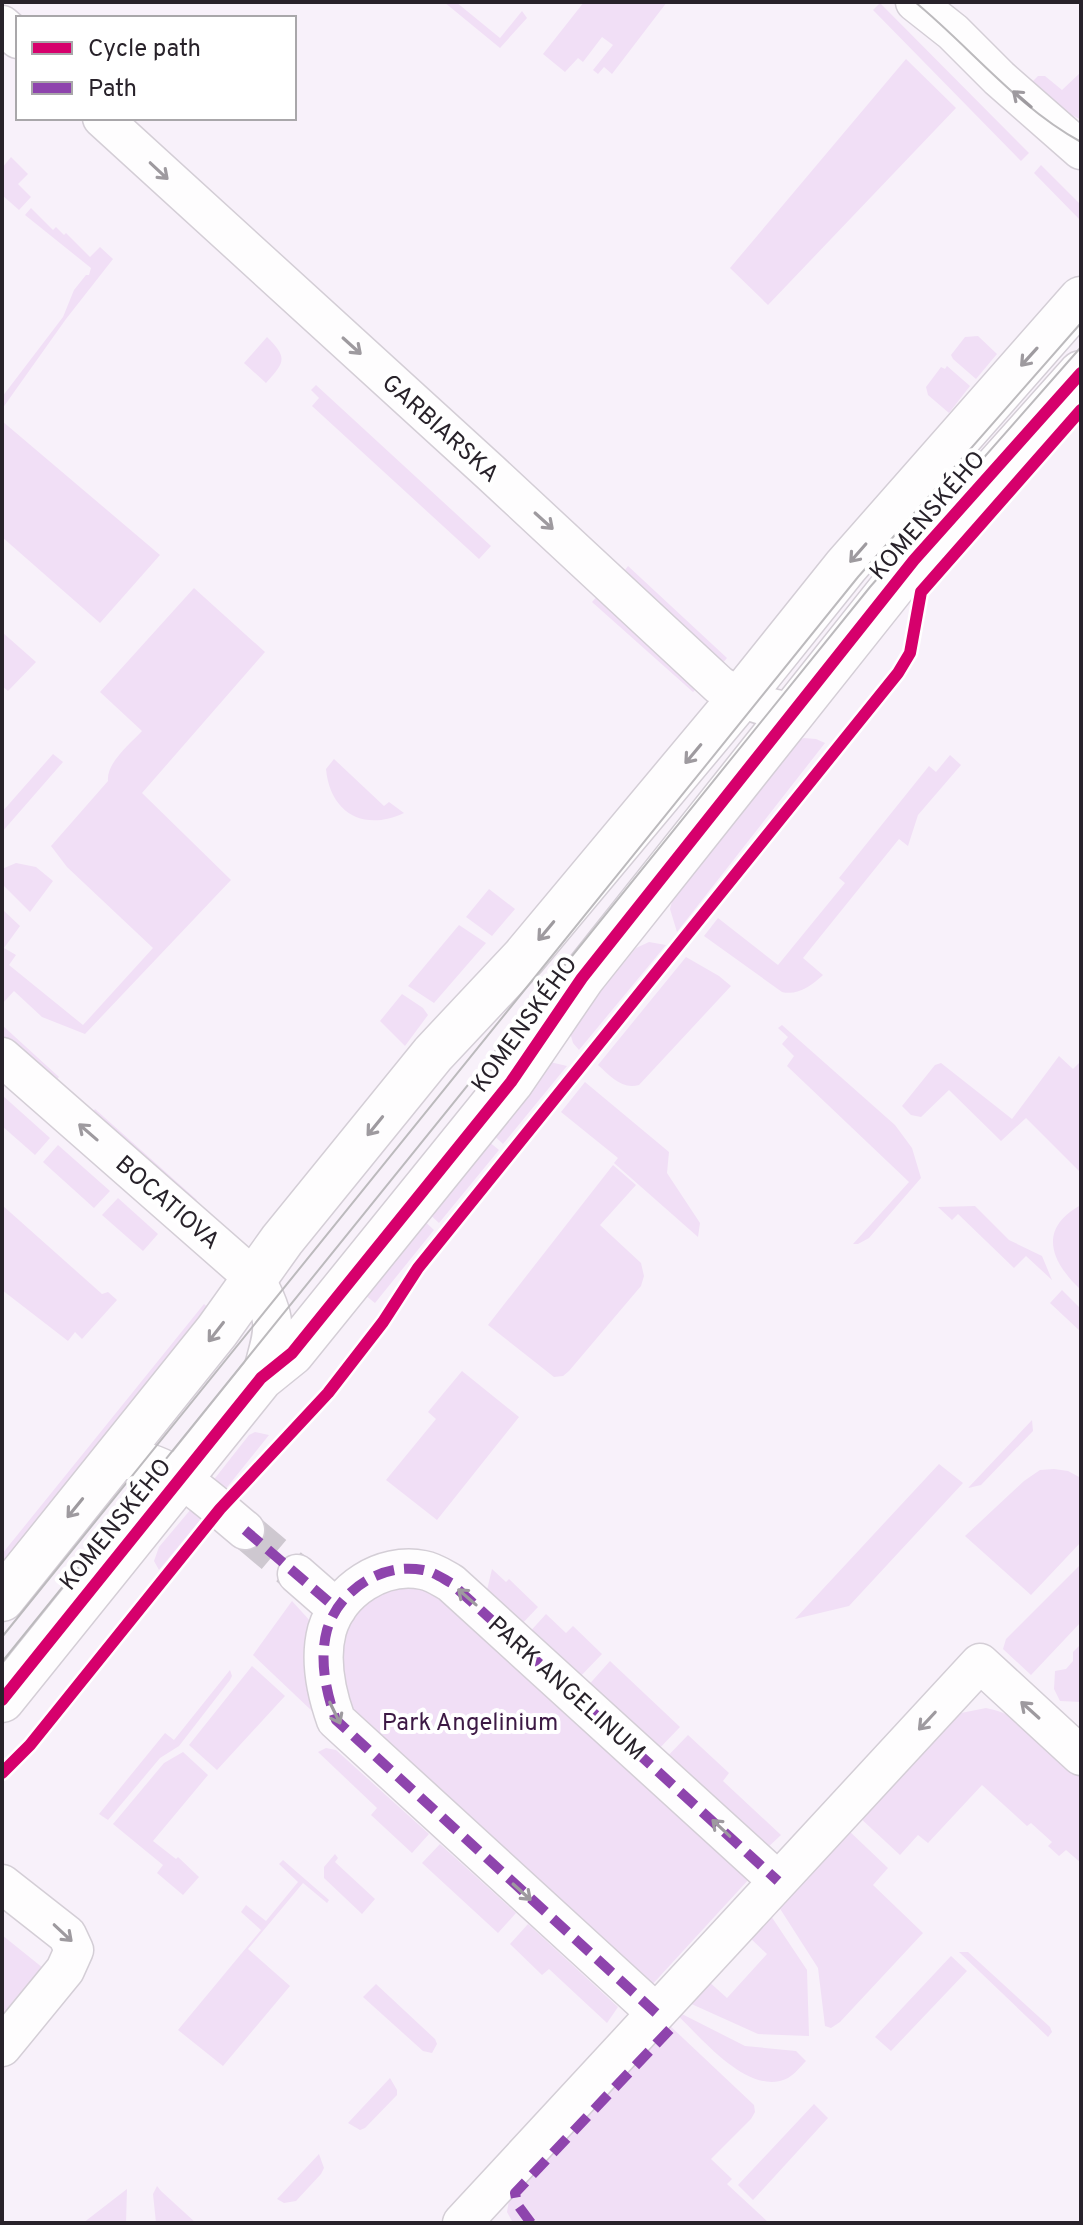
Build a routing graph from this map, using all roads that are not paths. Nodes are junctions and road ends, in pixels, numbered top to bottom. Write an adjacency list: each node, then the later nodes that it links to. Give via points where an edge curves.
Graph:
1 (915, 2): 3 (street, one-way to 1)
2 (104, 120): 6 (street, GARBIARSKA, one-way to 6, via 719,685)
3 (1081, 150)
4 (1081, 299): 6 (street, KOMENSKÉHO, one-way to 6, via 846,566)
5 (1081, 373): 7 (street, KOMENSKÉHO, via 914,560)
6 (741, 697): 7 (street, GARBIARSKA); 9 (street, KOMENSKÉHO, one-way to 9, via 524,957 433,1054)
7 (794, 712): 10 (street, KOMENSKÉHO, via 582,978 498,1099 292,1353)
8 (2, 1057): 9 (street, BOCATIOVA, one-way to 8)
9 (255, 1279): 10 (street, BOCATIOVA, via 275,1325); 11 (street, KOMENSKÉHO, one-way to 11)
10 (261, 1378): 12 (street, KOMENSKÉHO)
11 (114, 1460): 12 (street, via 144,1461); 15 (street, KOMENSKÉHO, one-way to 15)
12 (179, 1480): 13 (street); 17 (street, KOMENSKÉHO)
13 (245, 1530)
14 (297, 1574): 16 (street)
15 (2, 1599)
16 (337, 1609): 19 (street, PARK ANGELINUM, one-way to 16, via 451,1583 423,1570 393,1571 362,1583); 21 (street, PARK ANGELINUM, one-way to 21, via 327,1632 324,1660 326,1692 336,1720)
17 (2, 1700)
18 (1081, 1756): 19 (street, one-way to 19, via 980,1663)
19 (778, 1881): 21 (street)
20 (2, 1884): 22 (street, one-way to 22, via 67,1935 74,1950 69,1965)
21 (656, 2013): 23 (street)
22 (2, 2047)
23 (462, 2223)

